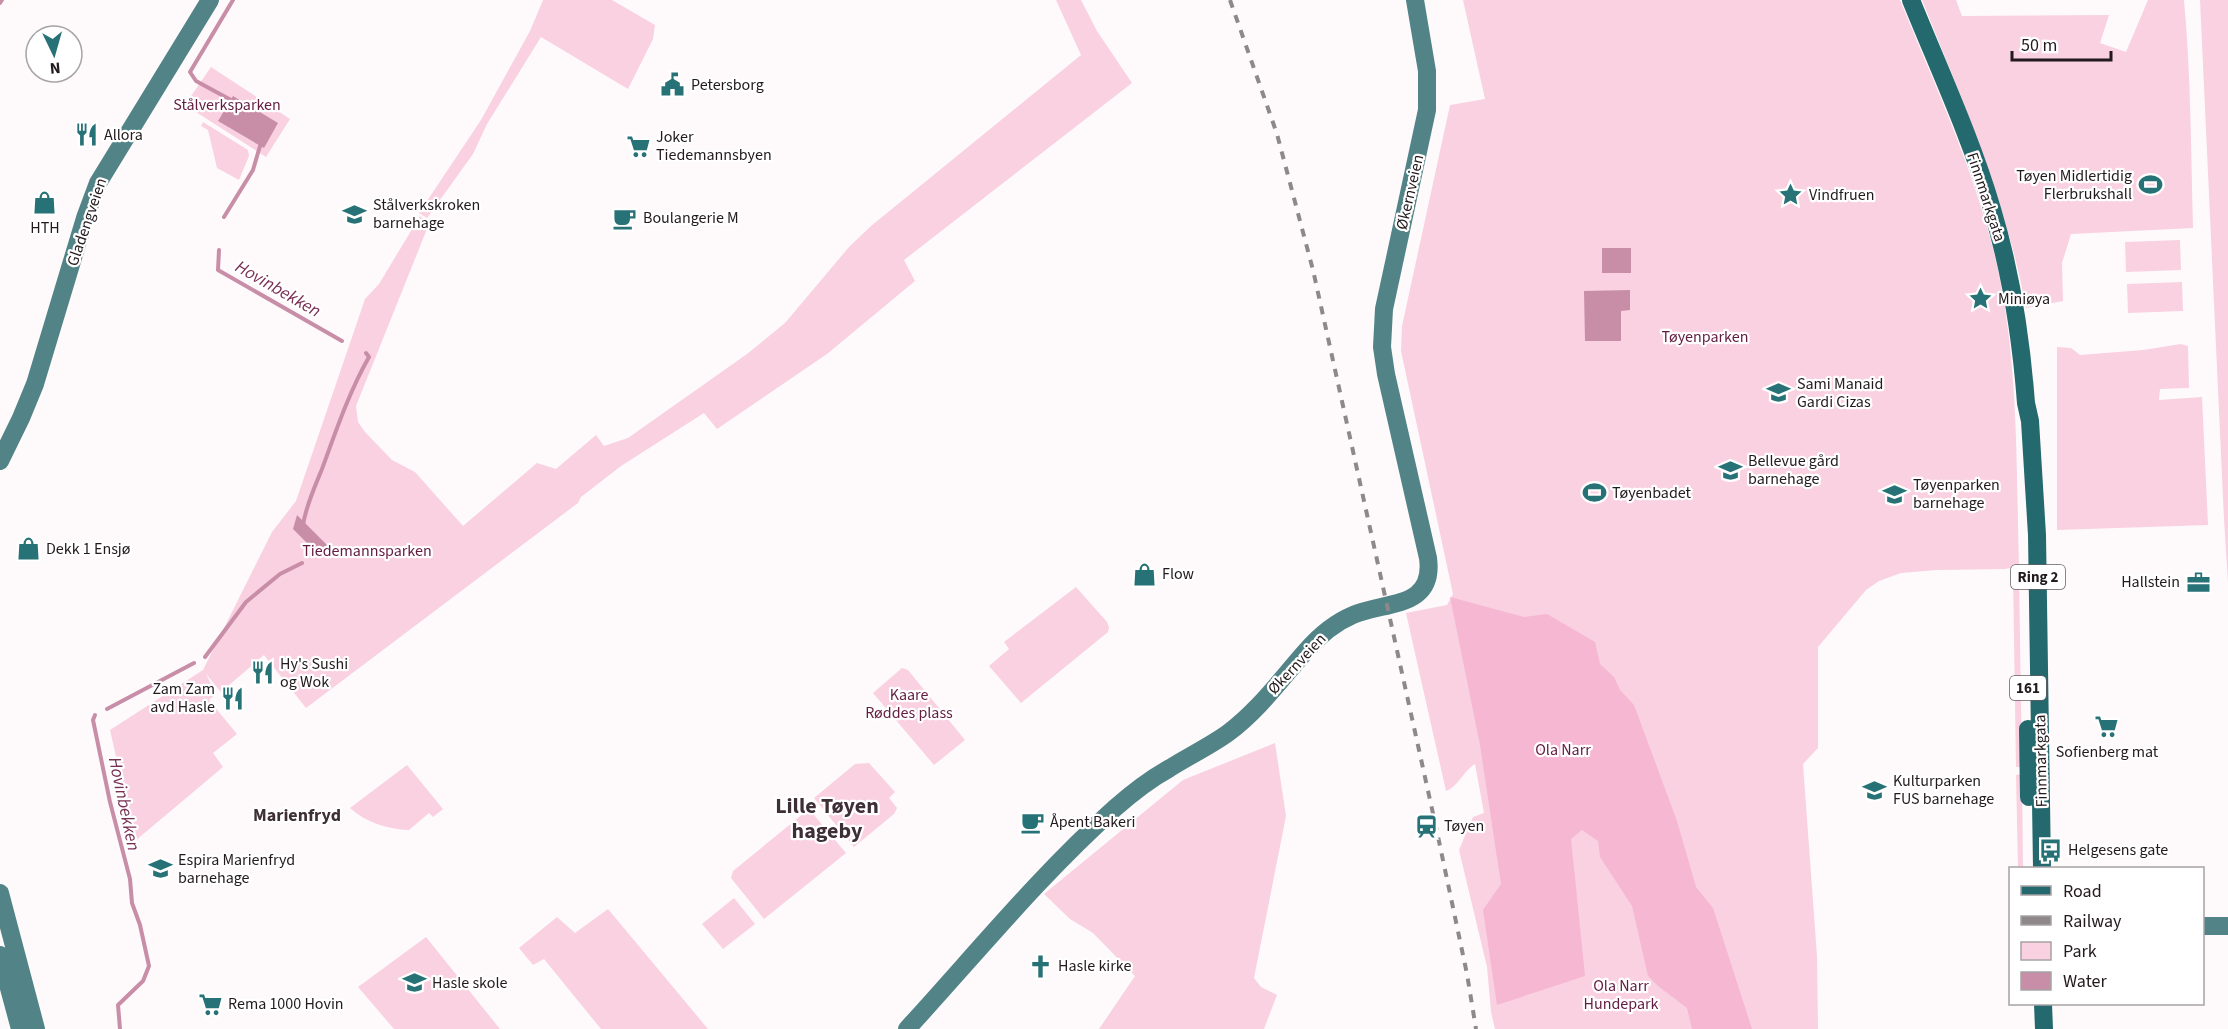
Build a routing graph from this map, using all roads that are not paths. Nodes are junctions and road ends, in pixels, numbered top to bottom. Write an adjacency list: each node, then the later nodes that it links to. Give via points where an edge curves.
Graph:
1 (210, 0): 5 (main road, Gladengveien, via 98,183 35,384)
2 (1414, 0): 17 (main road, Økernveien, via 1427,71 1427,110 1384,309 1382,347 1428,558 1429,576 1424,588 1407,600 1354,615 1333,626 1241,722 1121,802 1057,864)
3 (1911, 0): 4 (main road, Finnmarkgata / Ring 2, via 1992,210 2013,292)
4 (2026, 403): 6 (main road, Finnmarkgata / Ring 2); 8 (main road, Finnmarkgata / Ring 2, via 2037,535)
5 (0, 461)
6 (2026, 633): 7 (main road, Finnmarkgata / 161)
7 (2030, 867)
8 (2042, 867)
9 (0, 893): 16 (main road)
10 (2204, 926): 11 (main road)
11 (2228, 926)
12 (0, 955): 15 (main road)
13 (2032, 1005): 18 (main road)
14 (2043, 1005): 19 (main road)
15 (20, 1029)
16 (36, 1029)
17 (907, 1029)
18 (2032, 1029)
19 (2044, 1029)

